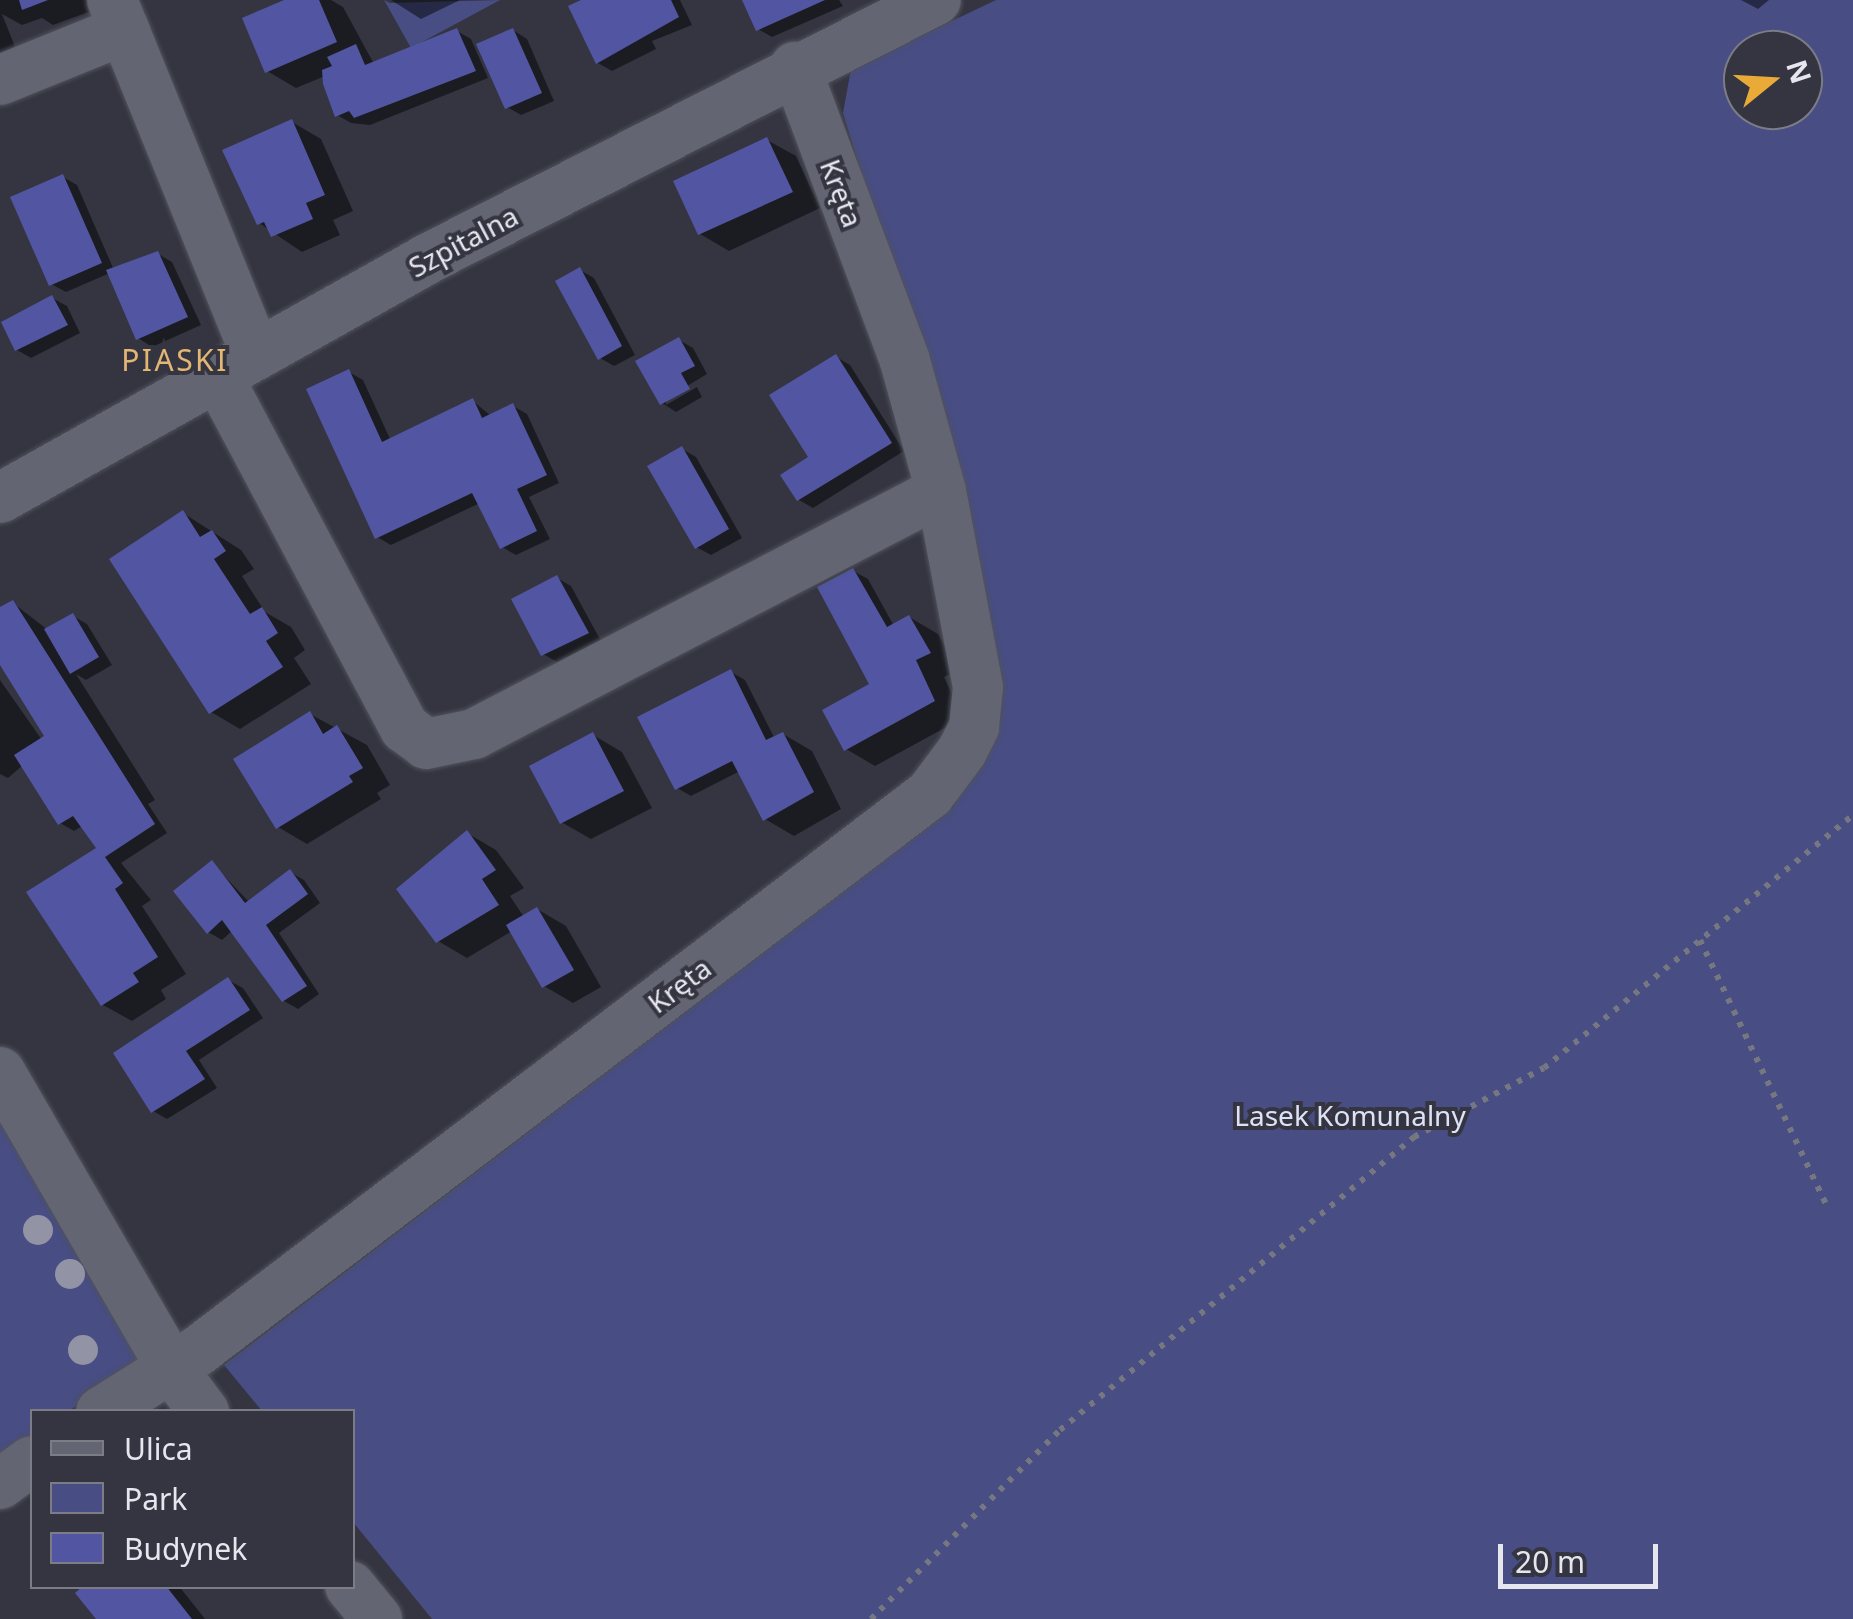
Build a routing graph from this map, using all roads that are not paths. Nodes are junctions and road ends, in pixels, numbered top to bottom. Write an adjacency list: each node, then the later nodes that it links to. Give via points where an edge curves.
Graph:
1 (936, 0): 3 (street, Szpitalna)
2 (118, 15): 4 (street); 5 (street)
3 (795, 67): 5 (street, Szpitalna); 6 (street, Kręta, via 904,358)
4 (0, 80)
5 (237, 365): 6 (street, via 404,728 426,744 474,734); 7 (street, Szpitalna)
6 (941, 491): 9 (street, Kręta, via 978,686 974,727 930,794)
7 (0, 498)
8 (0, 1072): 9 (street)
9 (172, 1369): 10 (street, Kręta); 11 (street)
10 (106, 1409)
11 (202, 1409)
12 (30, 1462): 13 (street)
13 (0, 1484)
14 (352, 1589): 15 (street)
15 (377, 1619)

